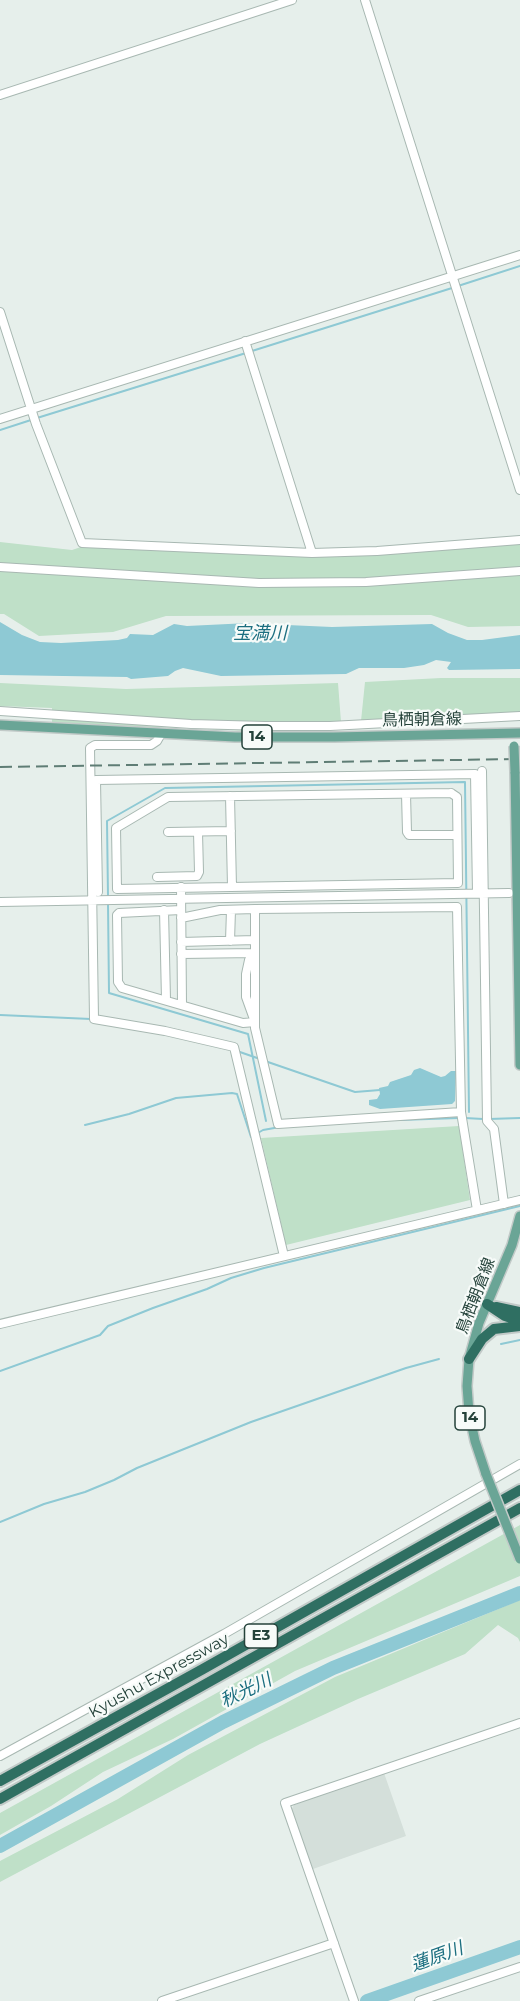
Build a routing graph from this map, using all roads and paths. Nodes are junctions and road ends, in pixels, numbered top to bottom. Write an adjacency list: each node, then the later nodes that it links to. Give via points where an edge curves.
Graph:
1 (292, 0): 3 (street)
2 (365, 0): 5 (street)
3 (0, 95)
4 (520, 255): 5 (street)
5 (454, 279): 7 (street); 10 (street)
6 (0, 312): 8 (street)
7 (246, 344): 8 (street); 12 (street)
8 (33, 412): 9 (street); 12 (street, via 82,543)
9 (0, 419)
10 (520, 490)
11 (520, 540): 12 (street)
12 (312, 553)
13 (0, 567): 14 (street, via 280,583 386,581)
14 (520, 571)
15 (0, 711): 16 (street, via 265,726)
16 (520, 716)
17 (0, 725): 19 (main road, 鳥栖朝倉線 / 14)
18 (517, 733): 19 (main road, 鳥栖朝倉線 / 14, via 275,737); 49 (main road, 鳥栖朝倉線 / 14, bridge, via 514,772)
19 (161, 734): 23 (street, via 151,745 90,748)
20 (482, 771): 32 (street)
21 (406, 794): 22 (street); 27 (street, via 409,835); 27 (street, via 455,794)
22 (230, 796): 24 (street); 29 (street, via 168,797 116,828 117,889)
23 (94, 820): 31 (street); 32 (street, via 96,780 475,774); 35 (street)
24 (231, 831): 26 (street); 30 (street)
25 (168, 832): 26 (street)
26 (198, 832): 28 (street, via 197,876)
27 (457, 835): 30 (street, via 458,884)
28 (158, 877)
29 (181, 887): 30 (street); 34 (street)
30 (232, 887)
31 (98, 892)
32 (479, 893): 33 (street); 34 (street); 53 (street, via 487,1121 494,1129)
33 (509, 893)
34 (181, 899): 35 (street); 40 (street)
35 (92, 900): 36 (street); 56 (street, via 94,1019 165,1030 234,1047)
36 (0, 902)
37 (255, 909): 39 (street); 42 (street); 51 (street, via 458,907)
38 (164, 910): 40 (street); 46 (street); 46 (street, via 117,915 118,982 122,988)
39 (231, 910): 40 (street); 41 (street)
40 (181, 914): 43 (street)
41 (231, 940): 42 (street); 43 (street)
42 (255, 940): 44 (street)
43 (181, 942): 45 (street)
44 (255, 953): 45 (street); 48 (street)
45 (181, 954): 47 (street)
46 (166, 1000): 47 (street)
47 (182, 1005): 48 (street, via 243,1023)
48 (255, 1022): 51 (street, via 278,1124)
49 (520, 1037): 50 (main road, 鳥栖朝倉線 / 14)
50 (520, 1065)
51 (461, 1112): 54 (street)
52 (520, 1200): 53 (street)
53 (504, 1204): 54 (street)
54 (477, 1210): 56 (street)
55 (520, 1216): 57 (main road, 鳥栖朝倉線 / 14)
56 (284, 1256): 60 (street)
57 (487, 1304): 58 (highway); 59 (highway); 62 (main road, 鳥栖朝倉線 / 14)
58 (520, 1312)
59 (520, 1321)
60 (0, 1324)
61 (520, 1326): 62 (highway, via 494,1329 482,1339)
62 (470, 1359): 68 (main road, 鳥栖朝倉線 / 14, bridge, via 467,1386 475,1441)
63 (520, 1464): 70 (street, via 224,1634)
64 (520, 1483): 67 (highway)
65 (520, 1490): 67 (highway, Kyushu Expressway / E3)
66 (520, 1508): 72 (highway, Kyushu Expressway / E3)
67 (441, 1535): 71 (highway, Kyushu Expressway / E3)
68 (520, 1559)
69 (520, 1723): 73 (street, via 285,1803)
70 (0, 1756)
71 (0, 1781)
72 (0, 1799)
73 (334, 1943): 75 (street); 76 (street)
74 (520, 1967): 77 (street)
75 (353, 2000)
76 (162, 2001)
77 (419, 2001)

